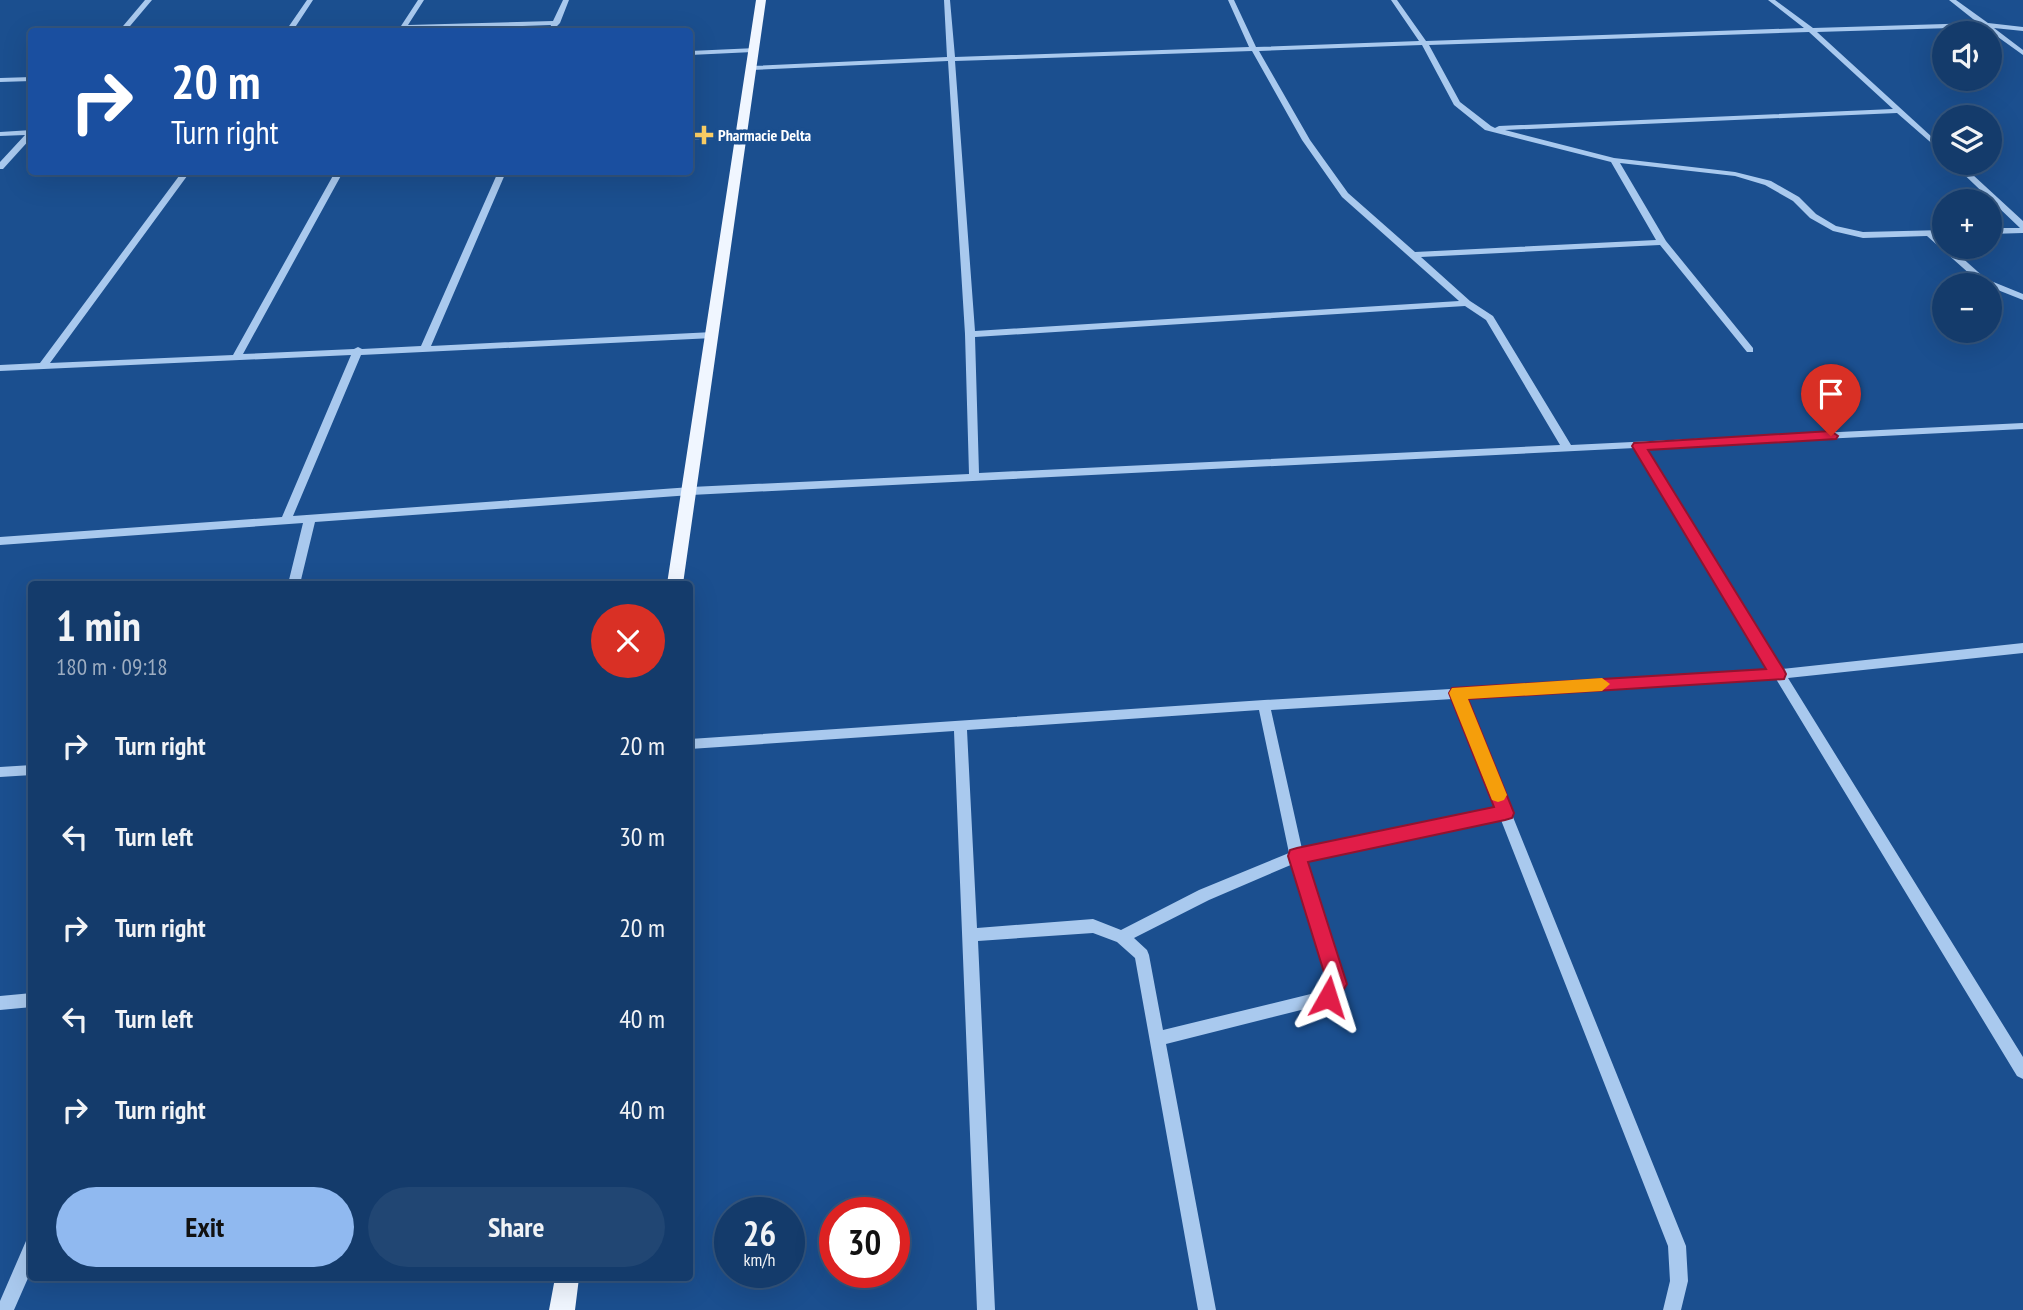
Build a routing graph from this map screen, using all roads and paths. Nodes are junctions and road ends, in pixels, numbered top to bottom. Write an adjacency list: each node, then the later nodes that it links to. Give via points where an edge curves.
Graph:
1 (149, 0): 16 (street)
2 (310, 0): 17 (street)
3 (421, 0): 13 (street)
4 (566, 0): 12 (street)
5 (761, 0): 25 (main road)
6 (947, 0): 28 (street)
7 (1231, 0): 24 (street)
8 (1394, 0): 23 (street)
9 (1771, 0): 21 (street)
10 (1952, 0): 11 (street)
11 (1979, 21)
12 (557, 23): 13 (street); 19 (street)
13 (404, 27): 18 (street)
14 (1932, 27): 21 (street)
15 (2002, 27): 20 (street)
16 (124, 28)
17 (291, 28)
18 (366, 28)
19 (554, 28)
20 (2023, 29)
21 (1811, 30): 23 (street); 32 (street)
22 (2002, 38): 27 (street)
23 (1424, 43): 24 (street); 33 (street, via 1457,103)
24 (1254, 48): 28 (street); 50 (street, via 1306,140 1345,195)
25 (753, 50): 26 (street); 29 (main road)
26 (693, 53)
27 (2023, 53)
28 (950, 59): 29 (street); 53 (street)
29 (751, 68): 37 (main road)
30 (28, 79): 31 (street)
31 (0, 80)
32 (1900, 111): 33 (street); 39 (street)
33 (1488, 128): 40 (street)
34 (28, 132): 35 (street)
35 (0, 134)
36 (28, 135): 41 (street)
37 (740, 136): 38 (street); 54 (main road)
38 (693, 138)
39 (1932, 141)
40 (1614, 160): 48 (street, via 1735,174 1768,183 1833,228 1863,235); 49 (street)
41 (0, 167)
42 (184, 175): 59 (street)
43 (337, 175): 58 (street)
44 (501, 175): 55 (street)
45 (1968, 175): 46 (street)
46 (2023, 228): 47 (street)
47 (2002, 230)
48 (1929, 233): 51 (street, via 1983,282)
49 (1662, 242): 50 (street); 56 (street)
50 (1412, 255): 52 (street)
51 (2023, 297)
52 (1467, 303): 53 (street); 63 (street, via 1490,318)
53 (970, 334): 64 (street)
54 (713, 335): 55 (street); 65 (main road)
55 (424, 350): 57 (street)
56 (1750, 350)
57 (358, 351): 58 (street); 67 (street)
58 (236, 358): 59 (street)
59 (43, 366): 60 (street)
60 (0, 368)
61 (2023, 426): 62 (street)
62 (1639, 446): 63 (street); 72 (street)
63 (1568, 449): 64 (street)
64 (975, 476): 65 (street)
65 (691, 491): 66 (street); 70 (main road)
66 (310, 519): 67 (street); 69 (street)
67 (286, 520): 68 (street)
68 (0, 541)
69 (295, 581)
70 (676, 581)
71 (2023, 648): 72 (street)
72 (1778, 674): 73 (street); 86 (street)
73 (1457, 693): 74 (street); 79 (street)
74 (1264, 705): 75 (street); 80 (street)
75 (960, 726): 76 (street); 81 (street)
76 (693, 744)
77 (28, 770): 78 (street)
78 (0, 772)
79 (1505, 813): 80 (street); 93 (street, via 1677,1247 1679,1281)
80 (1297, 856): 82 (street, via 1204,895); 85 (street, via 1337,984 1328,997)
81 (970, 935): 82 (street, via 1093,926); 91 (street)
82 (1122, 937): 85 (street, via 1142,955)
83 (28, 1000): 84 (street)
84 (0, 1003)
85 (1158, 1039): 92 (street)
86 (2023, 1072)
87 (28, 1256): 89 (street)
88 (567, 1281): 90 (main road)
89 (5, 1310)
90 (562, 1310)
91 (986, 1310)
92 (1207, 1310)
93 (1672, 1310)

